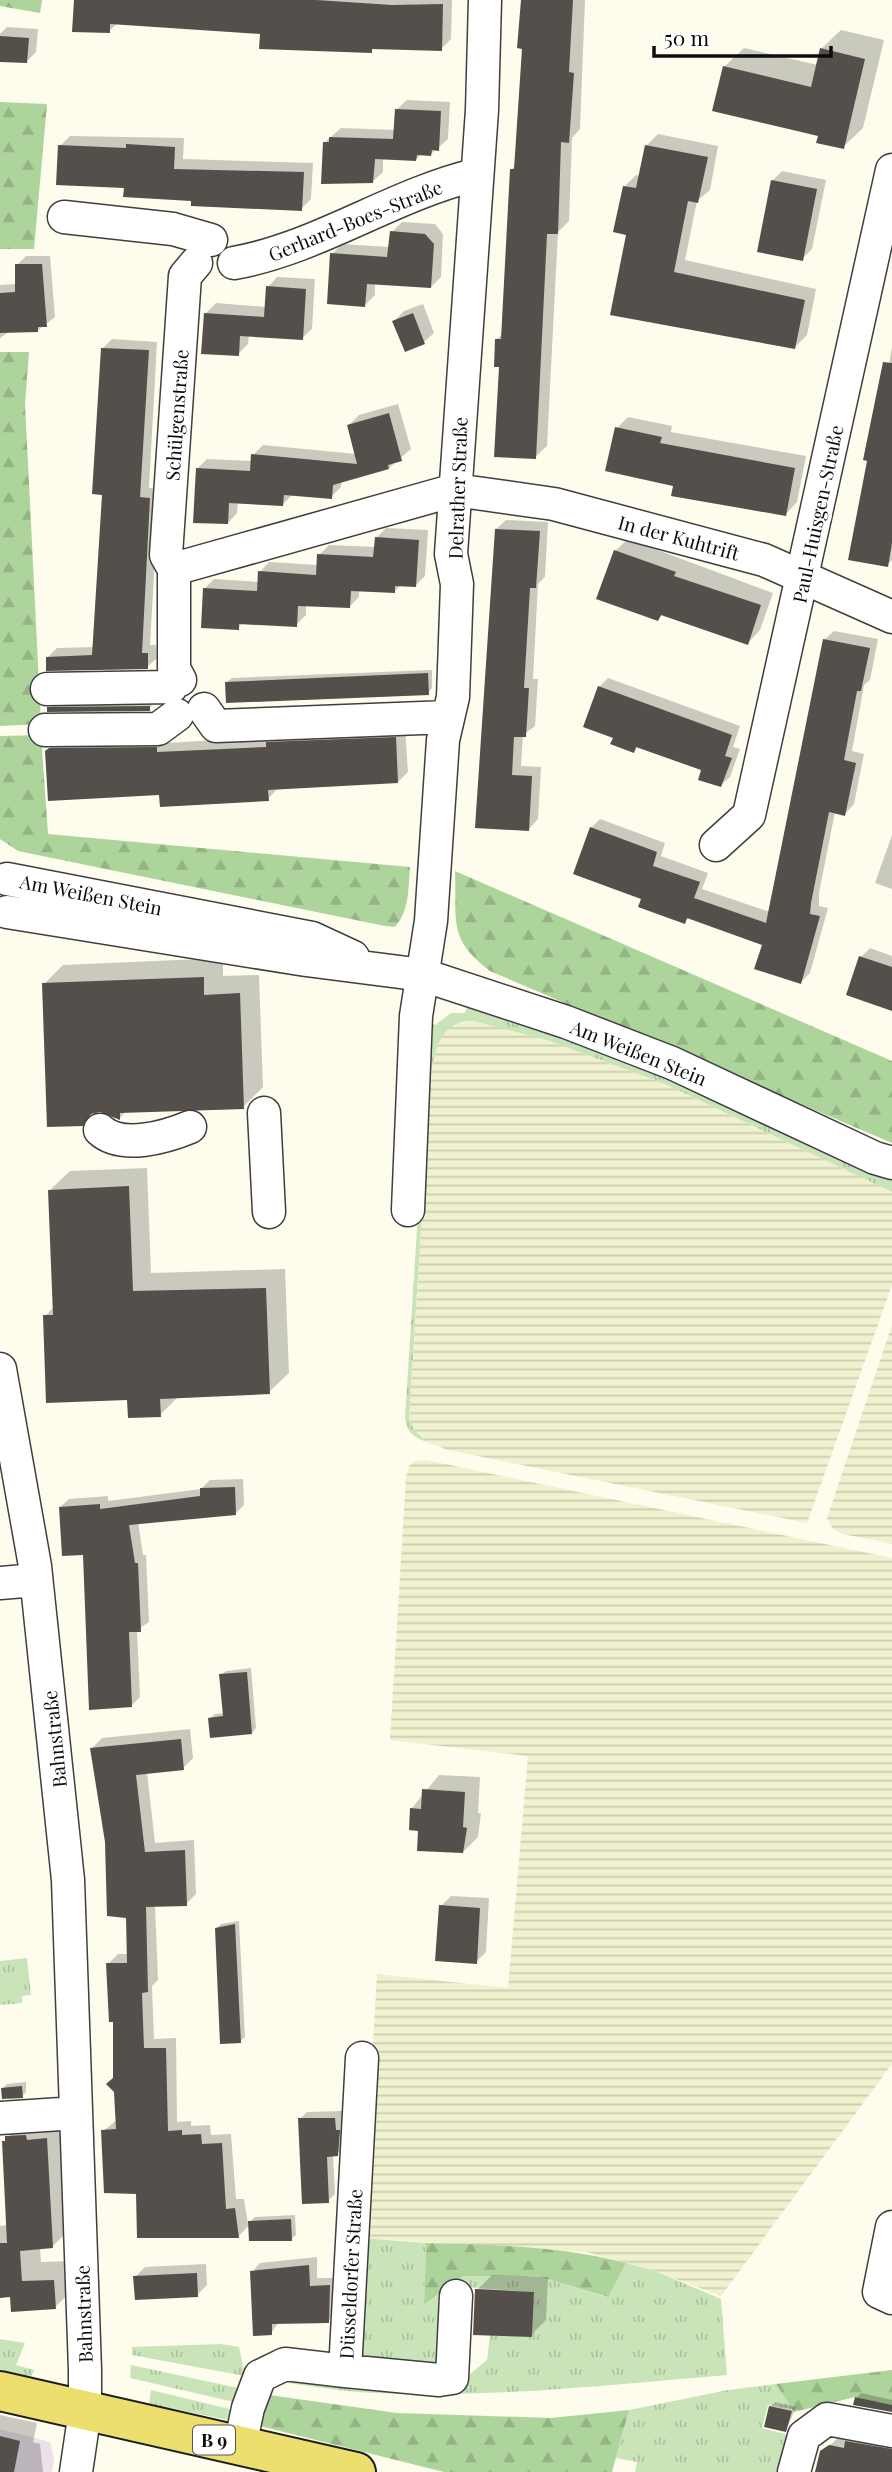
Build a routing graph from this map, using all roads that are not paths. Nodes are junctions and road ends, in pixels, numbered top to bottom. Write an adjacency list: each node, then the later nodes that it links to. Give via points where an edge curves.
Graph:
1 (485, 0): 3 (street, Delrather Straße)
2 (892, 170): 8 (street, Paul-Huisgen-Straße)
3 (475, 175): 5 (street, Gerhard-Boes-Straße, via 439,184 267,257 234,263 227,274 215,279 202,274); 6 (street, Delrather Straße)
4 (64, 217): 5 (street, Gerhard-Boes-Straße, via 173,229)
5 (203, 251): 7 (street, Schülgenstraße, via 186,276 184,290 166,555)
6 (455, 490): 7 (street); 8 (street, In der Kuhtrift, via 567,508 764,560); 12 (street, Delrather Straße, via 451,554 457,584 453,697)
7 (174, 569): 11 (street, Schülgenstraße, via 174,669)
8 (803, 579): 9 (street, In der Kuhtrift); 14 (street, Paul-Huisgen-Straße, via 749,815)
9 (892, 617)
10 (47, 689): 11 (street)
11 (183, 698): 12 (street, via 216,726); 13 (street, via 158,729)
12 (448, 717): 18 (street, Delrather Straße)
13 (45, 730)
14 (716, 845)
15 (4, 874): 16 (street, via 11,895); 17 (street, Am Weißen Stein, via 312,938)
16 (4, 917): 17 (street, Am Weißen Stein)
17 (377, 968): 18 (street, Am Weißen Stein)
18 (423, 975): 22 (street, Am Weißen Stein, via 566,1021 672,1063); 23 (street, Delrather Straße, via 416,1016)
19 (264, 1113): 24 (street)
20 (190, 1127): 21 (street, via 170,1136 130,1140)
21 (100, 1130)
22 (892, 1163)
23 (408, 1210)
24 (270, 1212)
25 (0, 1369): 26 (street, Bahnstraße)
26 (36, 1580): 27 (street); 29 (street, Bahnstraße, via 68,1880)
27 (0, 1583)
28 (362, 2058): 34 (street, Düsseldorfer Straße)
29 (76, 2113): 30 (street); 36 (street, Bahnstraße)
30 (0, 2118)
31 (892, 2227): 33 (street, via 879,2292)
32 (456, 2296): 34 (street, via 452,2378)
33 (892, 2298)
34 (345, 2371): 38 (street, Düsseldorfer Straße, via 285,2364 260,2376)
35 (0, 2391): 36 (main road, B 9)
36 (85, 2411): 38 (main road, B 9); 40 (street, Bahnstraße)
37 (892, 2431): 42 (street, via 827,2419 804,2436)
38 (240, 2445): 39 (main road, B 9)
39 (301, 2466): 41 (main road, B 9)
40 (76, 2472)
41 (356, 2472)
42 (794, 2472)

